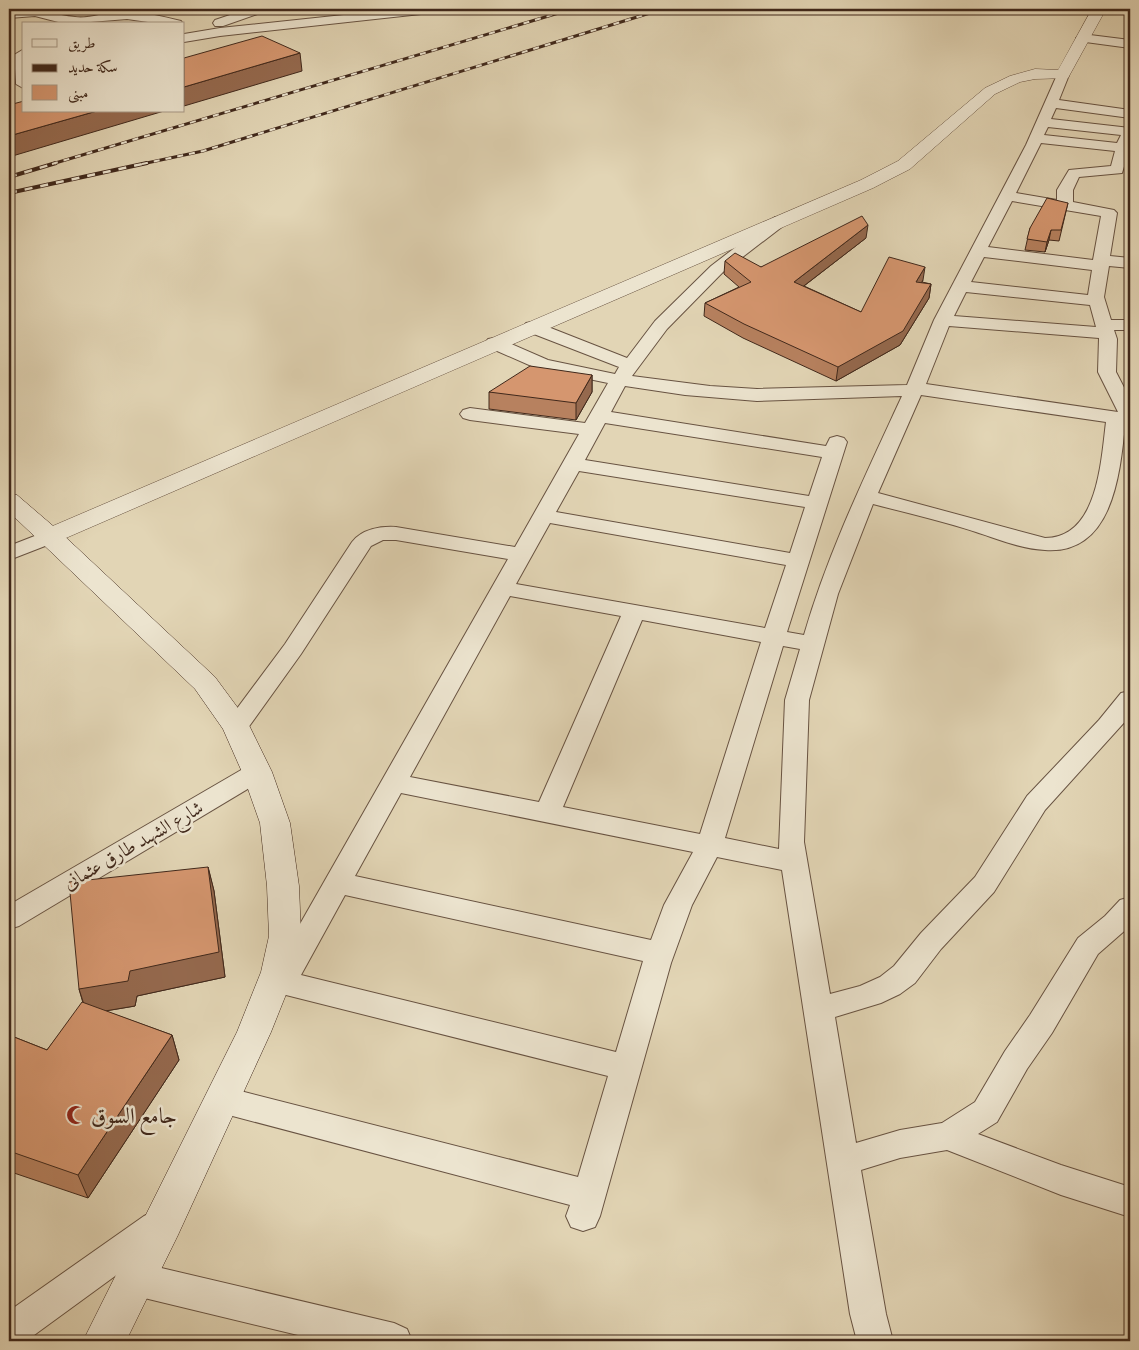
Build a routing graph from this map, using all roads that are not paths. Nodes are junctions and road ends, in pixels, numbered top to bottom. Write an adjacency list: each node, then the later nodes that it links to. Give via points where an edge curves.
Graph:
1 (89, 9): 7 (street)
2 (259, 9): 11 (street)
3 (314, 9): 9 (street)
4 (430, 9): 9 (street)
5 (1099, 9): 14 (street)
6 (18, 11): 7 (street)
7 (72, 21): 8 (street, via 127,14)
8 (169, 22)
9 (319, 22): 12 (street)
10 (185, 25): 11 (street)
11 (206, 27): 12 (street)
12 (220, 32): 13 (street)
13 (185, 38)
14 (1082, 38): 15 (street); 17 (street)
15 (1130, 44)
16 (17, 54): 18 (street)
17 (1063, 75): 22 (street); 27 (street, via 1035,74 990,91 904,165 867,184)
18 (22, 79)
19 (22, 84): 20 (street)
20 (9, 88)
21 (1130, 114): 22 (street)
22 (1043, 121): 23 (street); 24 (street); 25 (street)
23 (1130, 132): 24 (street)
24 (1122, 148): 26 (street, via 1114,172 1074,173 1065,190)
25 (1006, 196): 26 (street); 28 (street)
26 (1065, 204): 29 (street, via 1116,214)
27 (782, 218): 35 (street); 38 (street, via 717,269 661,325)
28 (978, 251): 29 (street); 31 (street)
29 (1101, 263): 30 (street); 32 (street)
30 (1130, 263)
31 (960, 286): 32 (street); 33 (street)
32 (1097, 301): 36 (street)
33 (942, 320): 36 (street); 39 (street)
34 (1130, 325): 36 (street)
35 (532, 327): 37 (street); 38 (street)
36 (1105, 329): 41 (street, via 1107,372)
37 (494, 343): 38 (street, via 542,364 565,370); 48 (street)
38 (625, 372): 39 (street, via 723,393 791,395); 42 (street)
39 (914, 389): 41 (street); 44 (street)
40 (470, 414): 42 (street)
41 (1126, 418): 44 (street, via 1091,522 1080,532 1056,544 1015,537)
42 (595, 423): 43 (street); 46 (street, via 835,447)
43 (572, 464): 46 (street); 47 (street)
44 (866, 496): 55 (street, via 827,594)
45 (9, 500): 48 (street)
46 (817, 503): 51 (street)
47 (543, 516): 50 (street); 51 (street)
48 (50, 536): 49 (street); 57 (street, via 206,683)
49 (9, 554)
50 (521, 555): 52 (street); 57 (street, via 402,534 382,532 372,535 363,542 293,649)
51 (798, 561): 54 (street)
52 (503, 588): 53 (street); 59 (street)
53 (634, 612): 54 (street); 60 (street)
54 (774, 636): 55 (street); 61 (street)
55 (812, 644): 62 (street, via 797,700 791,842)
56 (1130, 699): 68 (street, via 1035,805 989,879 900,978 852,1002)
57 (236, 726): 58 (street)
58 (257, 772): 65 (street, شارع الشهىد طارق عثمانى); 69 (street, via 275,822 285,936 278,972)
59 (394, 783): 60 (street); 63 (street)
60 (547, 813): 61 (street)
61 (710, 845): 62 (street); 66 (street, via 678,905)
62 (794, 862): 68 (street)
63 (338, 883): 66 (street); 67 (street)
64 (1130, 908): 72 (street, via 1088,946 986,1112)
65 (9, 918)
66 (661, 954): 70 (street)
67 (283, 982): 69 (street); 70 (street)
68 (818, 1008): 73 (street)
69 (254, 1032): 71 (street)
70 (628, 1068): 71 (street, via 586,1206)
71 (221, 1100): 75 (street)
72 (948, 1136): 73 (street, via 900,1144); 74 (street, via 1027,1169)
73 (843, 1160): 78 (street)
74 (1130, 1202)
75 (164, 1222): 76 (street); 77 (street)
76 (136, 1279): 79 (street); 80 (street)
77 (9, 1332)
78 (866, 1332)
79 (104, 1341)
80 (394, 1341)

